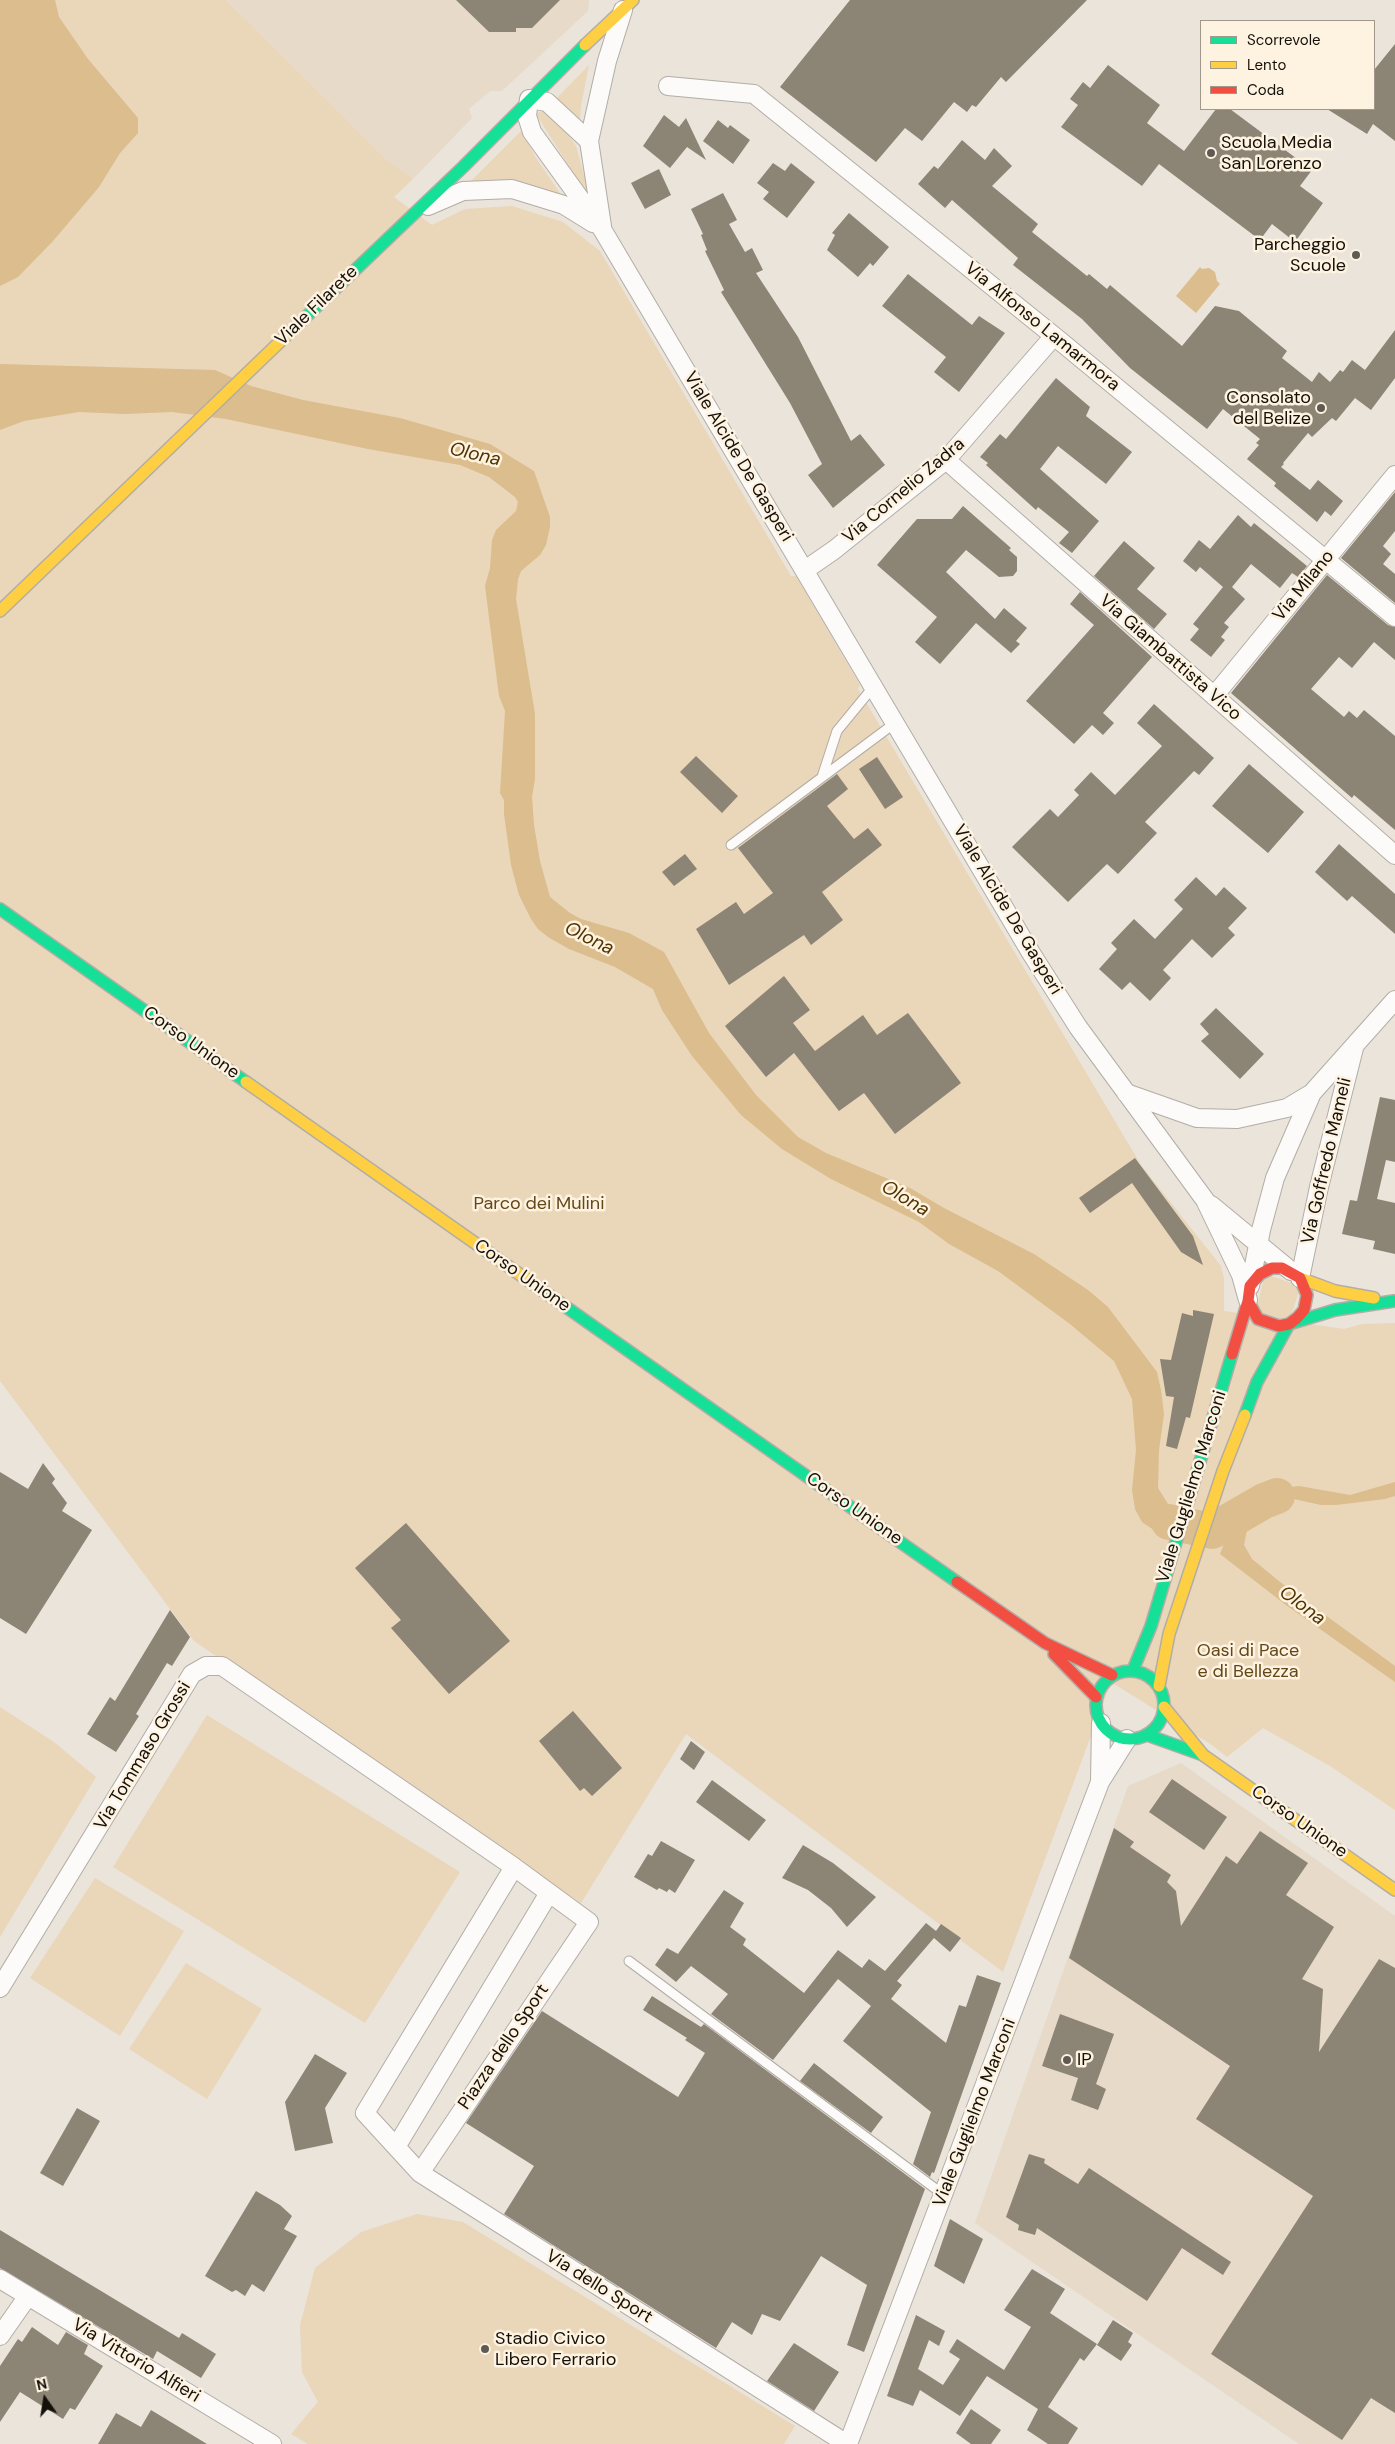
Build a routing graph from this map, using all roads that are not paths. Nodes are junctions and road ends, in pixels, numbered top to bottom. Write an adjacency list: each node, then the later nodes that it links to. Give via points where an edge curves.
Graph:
1 (628, 4): 3 (street, Viale Filarete); 4 (street, Viale Alcide De Gasperi, via 606,61)
2 (668, 86): 7 (street, Via Alfonso Lamarmora, via 754,94)
3 (529, 99): 4 (street, via 547,102); 5 (street, Viale Filarete); 6 (street, Viale Alcide De Gasperi, via 527,116 532,132)
4 (590, 141): 6 (street, Viale Alcide De Gasperi)
5 (418, 210): 6 (street, Viale Alcide De Gasperi, via 463,191 512,189 564,205); 12 (street, Viale Filarete)
6 (602, 229): 11 (street, Viale Alcide De Gasperi)
7 (1054, 336): 8 (street, Via Cornelio Zadra); 10 (street, Via Alfonso Lamarmora)
8 (946, 460): 11 (street, Via Cornelio Zadra); 15 (street, Via Giambattista Vico)
9 (1395, 475): 10 (street, Via Milano)
10 (1326, 559): 13 (street, Via Alfonso Lamarmora); 15 (street, Via Milano)
11 (805, 570): 14 (street, Viale Alcide De Gasperi)
12 (0, 611)
13 (1395, 617)
14 (874, 686): 16 (street, Viale Alcide De Gasperi); 17 (lane, via 837,731)
15 (1214, 696): 19 (street, Via Giambattista Vico)
16 (895, 722): 17 (lane); 23 (street, Viale Alcide De Gasperi, via 1031,953 1078,1027)
17 (822, 777): 18 (lane)
18 (731, 845)
19 (1395, 855)
20 (0, 909): 31 (street, Corso Unione)
21 (1395, 1000): 22 (street, Via Goffredo Mameli)
22 (1354, 1045): 24 (street, Via Goffredo Mameli); 27 (street, Via Goffredo Mameli)
23 (1126, 1093): 24 (street, Via Goffredo Mameli, via 1197,1118 1237,1119 1288,1108); 25 (street, Viale Alcide De Gasperi)
24 (1312, 1093): 26 (street, Via Goffredo Mameli, via 1275,1178)
25 (1205, 1200): 26 (street); 28 (street)
26 (1258, 1245): 27 (street); 28 (street, Via Goffredo Mameli)
27 (1295, 1274): 28 (street, via 1272,1268 1260,1274); 29 (street, via 1335,1291); 30 (street, via 1304,1284 1306,1302 1298,1318)
28 (1249, 1294): 30 (street, via 1252,1311 1258,1319 1279,1326); 32 (street, Viale Guglielmo Marconi, via 1151,1626)
29 (1394, 1302): 30 (street, via 1335,1310)
30 (1289, 1324): 34 (street, Viale Guglielmo Marconi, via 1257,1382 1223,1470 1169,1634)
31 (1045, 1643): 33 (street, Corso Unione); 35 (street, Corso Unione)
32 (1133, 1670): 33 (street); 34 (street, via 1152,1678)
33 (1112, 1675): 35 (street)
34 (1159, 1686): 36 (street, Viale Guglielmo Marconi)
35 (1096, 1697): 37 (street, Viale Guglielmo Marconi)
36 (1164, 1706): 38 (street, via 1162,1718); 40 (street, Corso Unione)
37 (1101, 1723): 39 (street, via 1117,1736); 41 (street, Viale Guglielmo Marconi)
38 (1147, 1735): 39 (street); 40 (street, Corso Unione)
39 (1127, 1739): 41 (street, Viale Guglielmo Marconi)
40 (1203, 1755): 43 (street, Corso Unione)
41 (1100, 1782): 49 (street, Viale Guglielmo Marconi)
42 (514, 1867): 44 (street); 46 (street, Via Tommaso Grossi, via 222,1666 206,1666 192,1674); 47 (street, Via dello Sport, via 365,2113)
43 (1395, 1890)
44 (549, 1893): 47 (street); 48 (street, Piazza dello Sport, via 589,1922)
45 (629, 1961): 49 (lane)
46 (0, 1988)
47 (396, 2147): 48 (street, Via dello Sport)
48 (420, 2173): 54 (street, Via dello Sport)
49 (944, 2195): 54 (street, Viale Guglielmo Marconi)
50 (0, 2279): 51 (street, Via Vittorio Alfieri)
51 (28, 2296): 52 (street); 53 (street, Via Vittorio Alfieri)
52 (0, 2336)
53 (272, 2444)
54 (848, 2444)

